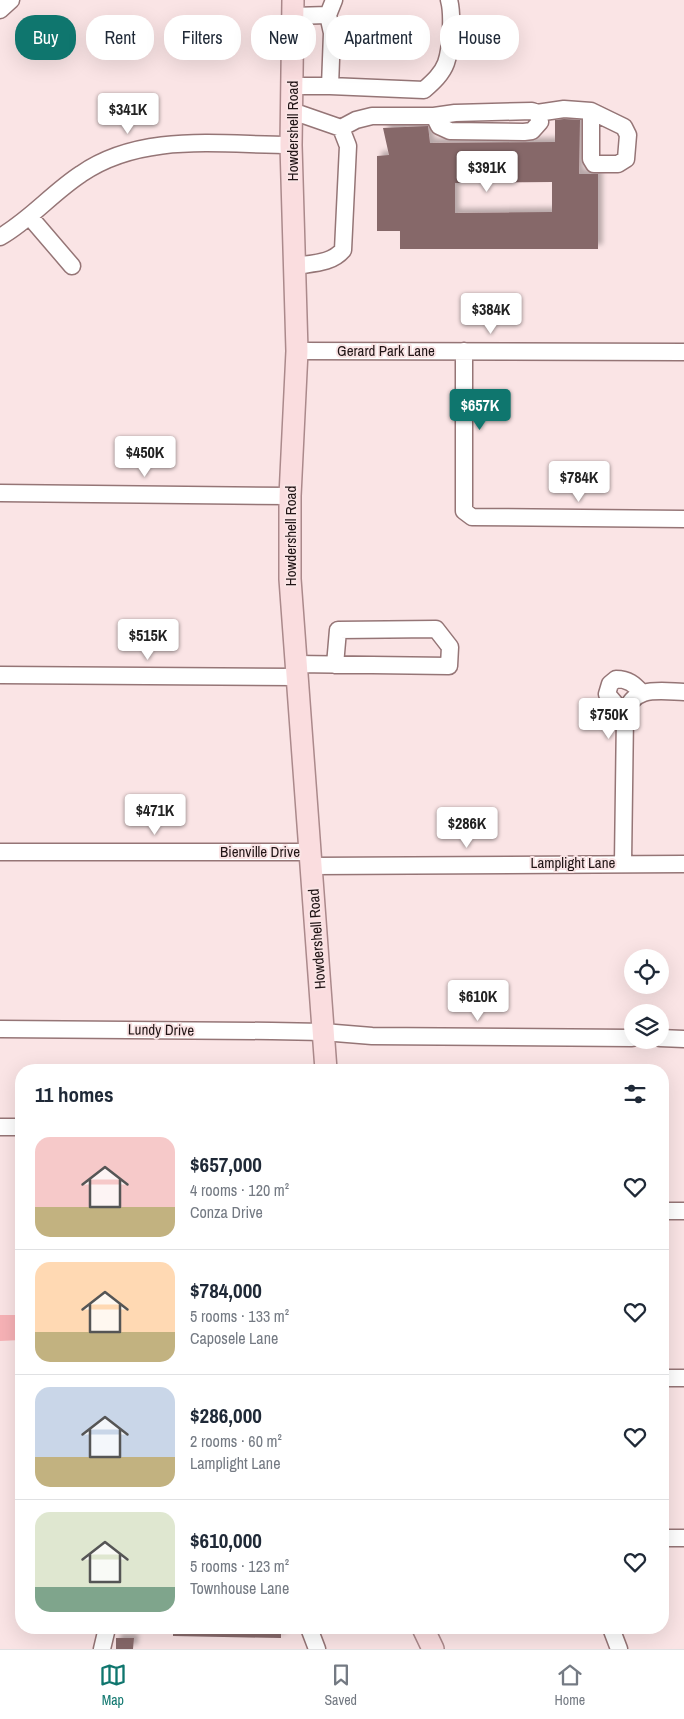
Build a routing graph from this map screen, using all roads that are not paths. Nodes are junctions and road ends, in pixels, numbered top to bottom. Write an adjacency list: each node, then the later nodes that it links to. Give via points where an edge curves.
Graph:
1 (11, 0): 5 (street)
2 (334, 0): 6 (street)
3 (450, 0): 9 (street, via 447,62 436,80 424,90)
4 (293, 8): 6 (street); 8 (main road, Howdershell Road)
5 (0, 10)
6 (328, 15)
7 (331, 60): 9 (street)
8 (293, 86): 9 (street); 10 (main road, Howdershell Road)
9 (330, 86)
10 (292, 111): 12 (street); 13 (main road, Howdershell Road)
11 (591, 111): 12 (street, via 564,109 537,113 540,122 536,128 524,132 450,131 439,126 434,116 372,116)
12 (341, 128): 17 (street, via 348,146 343,250 337,258 328,261)
13 (291, 145): 14 (street, via 181,144 130,150 82,173); 17 (main road, Howdershell Road)
14 (30, 217): 15 (street); 16 (street)
15 (0, 237)
16 (72, 266)
17 (295, 266): 18 (main road, Howdershell Road)
18 (297, 351): 19 (street, Gerard Park Lane); 22 (main road, Howdershell Road)
19 (464, 351): 20 (street, Gerard Park Lane); 23 (street, via 464,511 472,517)
20 (684, 352)
21 (0, 493): 22 (street)
22 (290, 496): 25 (main road, Howdershell Road, via 290,579)
23 (684, 519)
24 (336, 664): 24 (street, via 449,666 450,648 436,629 338,630); 25 (street)
25 (296, 671): 26 (street); 31 (main road, Howdershell Road)
26 (0, 675)
27 (684, 692): 28 (street)
28 (642, 693): 29 (street, via 628,704); 29 (street, via 624,679 616,679 610,684 607,694)
29 (625, 715): 32 (street)
30 (0, 852): 31 (street, Bienville Drive)
31 (311, 859): 32 (street, Lamplight Lane); 35 (main road, Howdershell Road)
32 (623, 863): 33 (street, Lamplight Lane)
33 (684, 864)
34 (0, 1029): 35 (street, Lundy Drive)
35 (323, 1032): 36 (street, Lundy Drive, via 372,1036); 39 (main road, Howdershell Road)
36 (624, 1038)
37 (669, 1038): 38 (street)
38 (684, 1039)
39 (326, 1064)
40 (0, 1127): 41 (street)
41 (15, 1128)
42 (669, 1211): 43 (street)
43 (684, 1211)
44 (669, 1378): 45 (street)
45 (684, 1378)
46 (669, 1538): 47 (street)
47 (684, 1538)
48 (106, 1634): 52 (street)
49 (312, 1634): 53 (street)
50 (426, 1634): 54 (main road)
51 (614, 1634): 55 (street)
52 (102, 1649)
53 (318, 1649)
54 (433, 1649)
55 (620, 1649)

